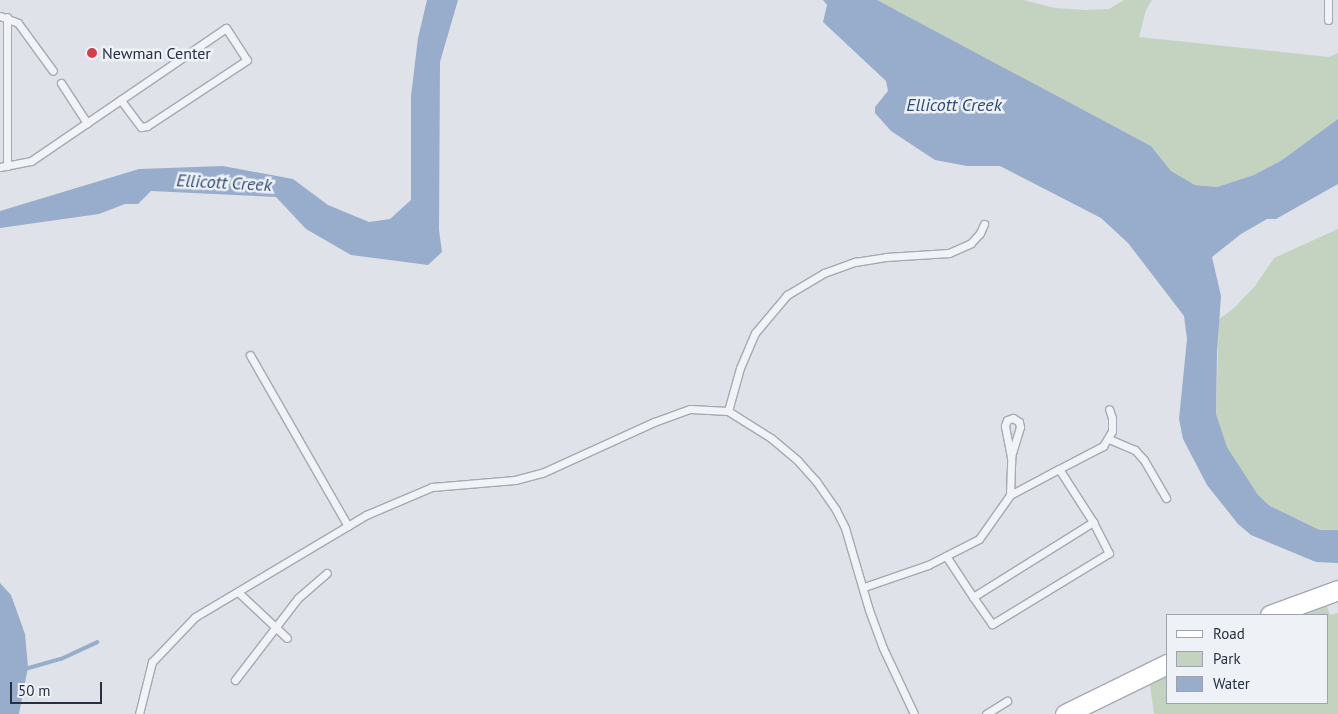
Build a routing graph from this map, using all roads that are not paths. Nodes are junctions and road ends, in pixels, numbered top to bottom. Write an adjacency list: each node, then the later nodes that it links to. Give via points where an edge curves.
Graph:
1 (1328, 0): 3 (lane)
2 (3, 16): 4 (lane, via 18,23); 8 (lane)
3 (1328, 20)
4 (53, 71)
5 (61, 83): 7 (lane)
6 (121, 100): 6 (lane, via 226,28 247,60 148,126 141,127); 7 (lane)
7 (87, 123): 8 (lane, via 31,161)
8 (3, 166)
9 (984, 224): 12 (lane, via 971,243 950,253 855,262 824,273 787,295 755,333 740,368)
10 (250, 355): 19 (lane)
11 (1109, 409): 13 (lane, via 1112,431)
12 (728, 411): 19 (lane, via 690,409 542,473 515,480 432,487); 22 (lane, via 771,438 816,481 845,528)
13 (1108, 439): 15 (lane, via 1103,446); 17 (lane, via 1135,450)
14 (1011, 457): 14 (lane, via 1005,426 1007,420 1013,418 1020,427); 16 (lane)
15 (1059, 469): 16 (lane); 18 (lane)
16 (1010, 495): 20 (lane, via 979,539)
17 (1166, 498)
18 (1093, 522): 25 (lane); 25 (lane, via 1109,552 1082,570 992,624)
19 (348, 526): 24 (lane)
20 (946, 556): 22 (lane); 25 (lane)
21 (328, 573): 27 (lane, via 298,598)
22 (864, 587): 33 (lane, via 869,610)
23 (1338, 590): 26 (street)
24 (238, 592): 27 (lane); 32 (lane, via 195,617 152,662)
25 (973, 597)
26 (1273, 614)
27 (275, 627): 28 (lane); 30 (lane)
28 (287, 638)
29 (1166, 664): 35 (street)
30 (235, 680)
31 (1008, 701): 34 (lane)
32 (139, 714)
33 (914, 714)
34 (986, 714)
35 (1065, 714)

